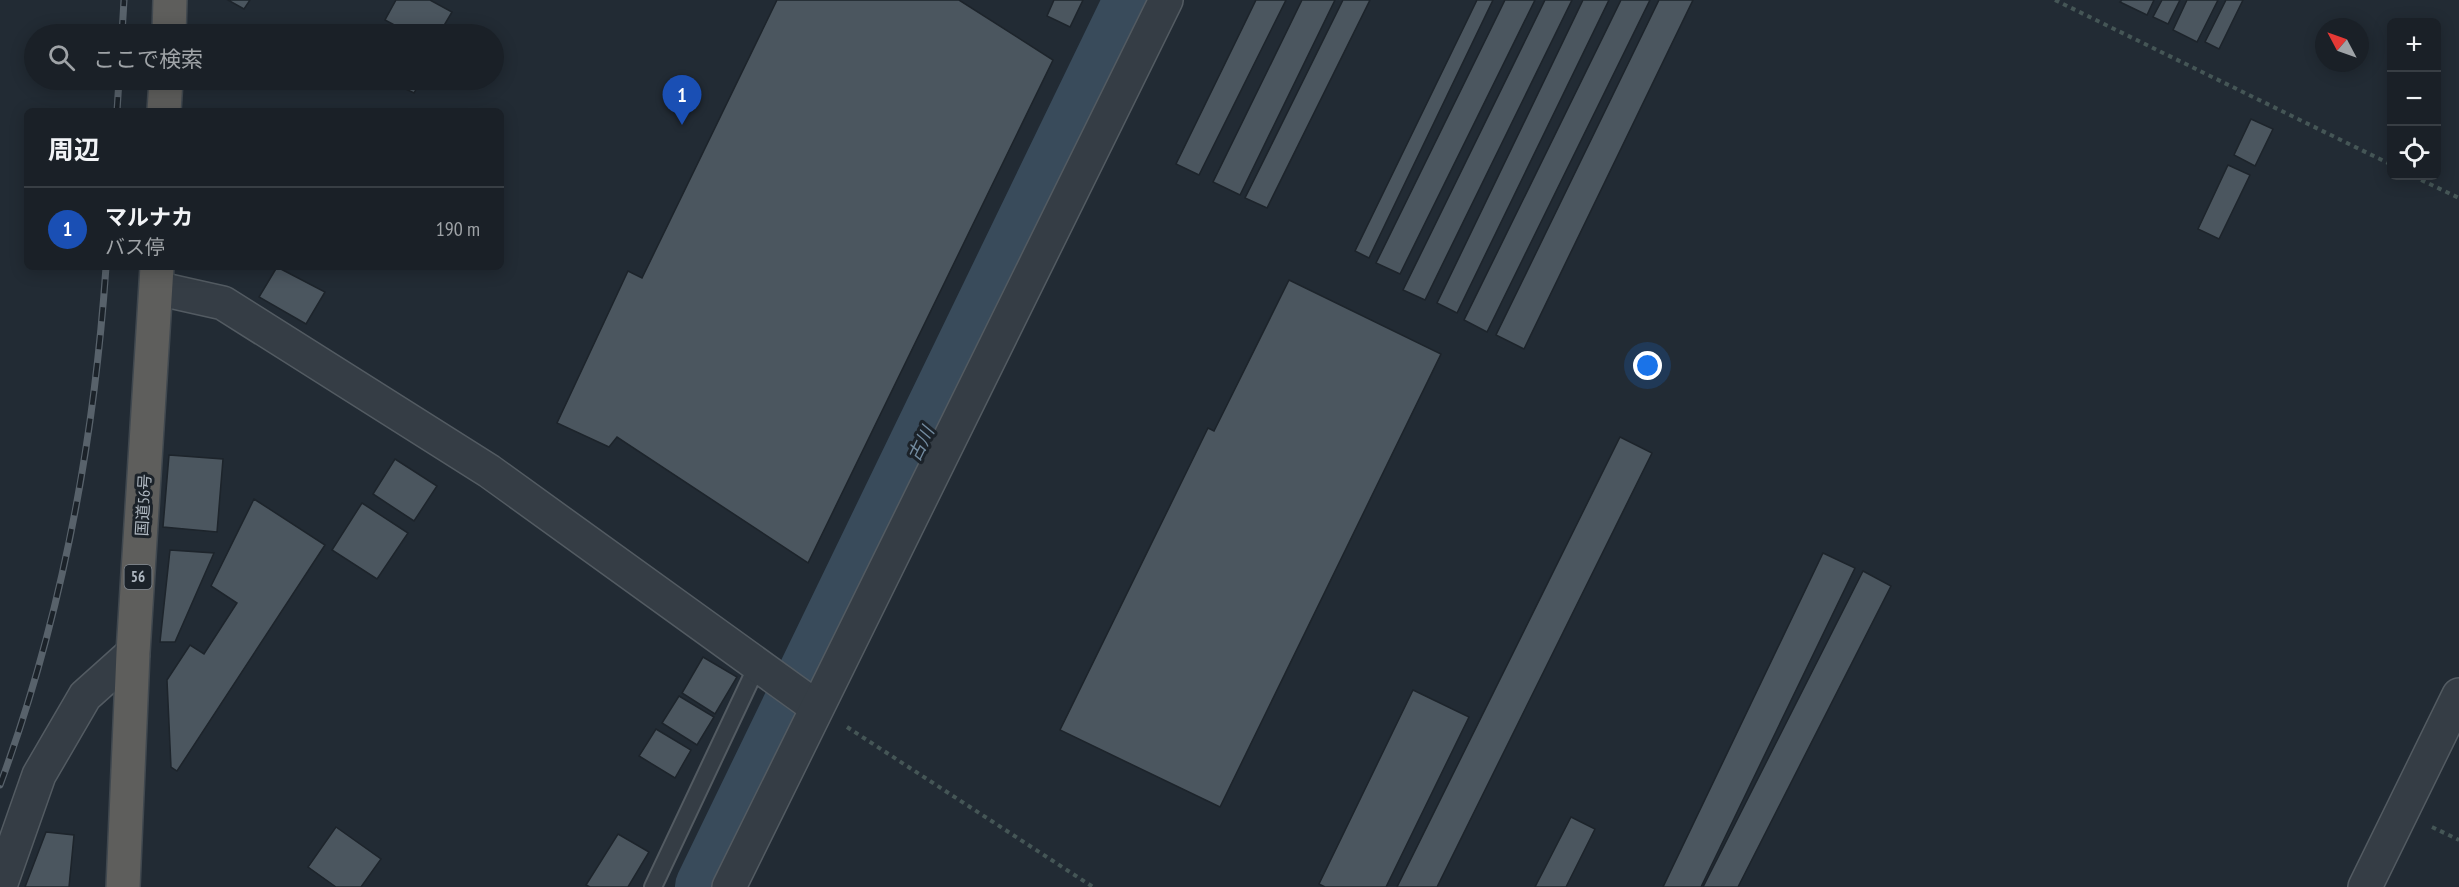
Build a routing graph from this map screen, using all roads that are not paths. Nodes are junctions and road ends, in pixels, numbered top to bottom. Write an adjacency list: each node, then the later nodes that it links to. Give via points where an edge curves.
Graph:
1 (170, 0): 3 (highway)
2 (1166, 0): 10 (street)
3 (169, 24)
4 (165, 90): 5 (highway)
5 (164, 108)
6 (156, 278): 7 (highway, 国道56号 / 56); 8 (street, via 223,303 489,471)
7 (134, 653): 11 (street, via 85,696 39,775); 12 (highway, 国道56号 / 56)
8 (767, 670): 10 (street); 13 (lane)
9 (2459, 694): 15 (street)
10 (810, 703): 14 (street)
11 (0, 886)
12 (123, 887)
13 (653, 887)
14 (729, 887)
15 (2365, 887)

